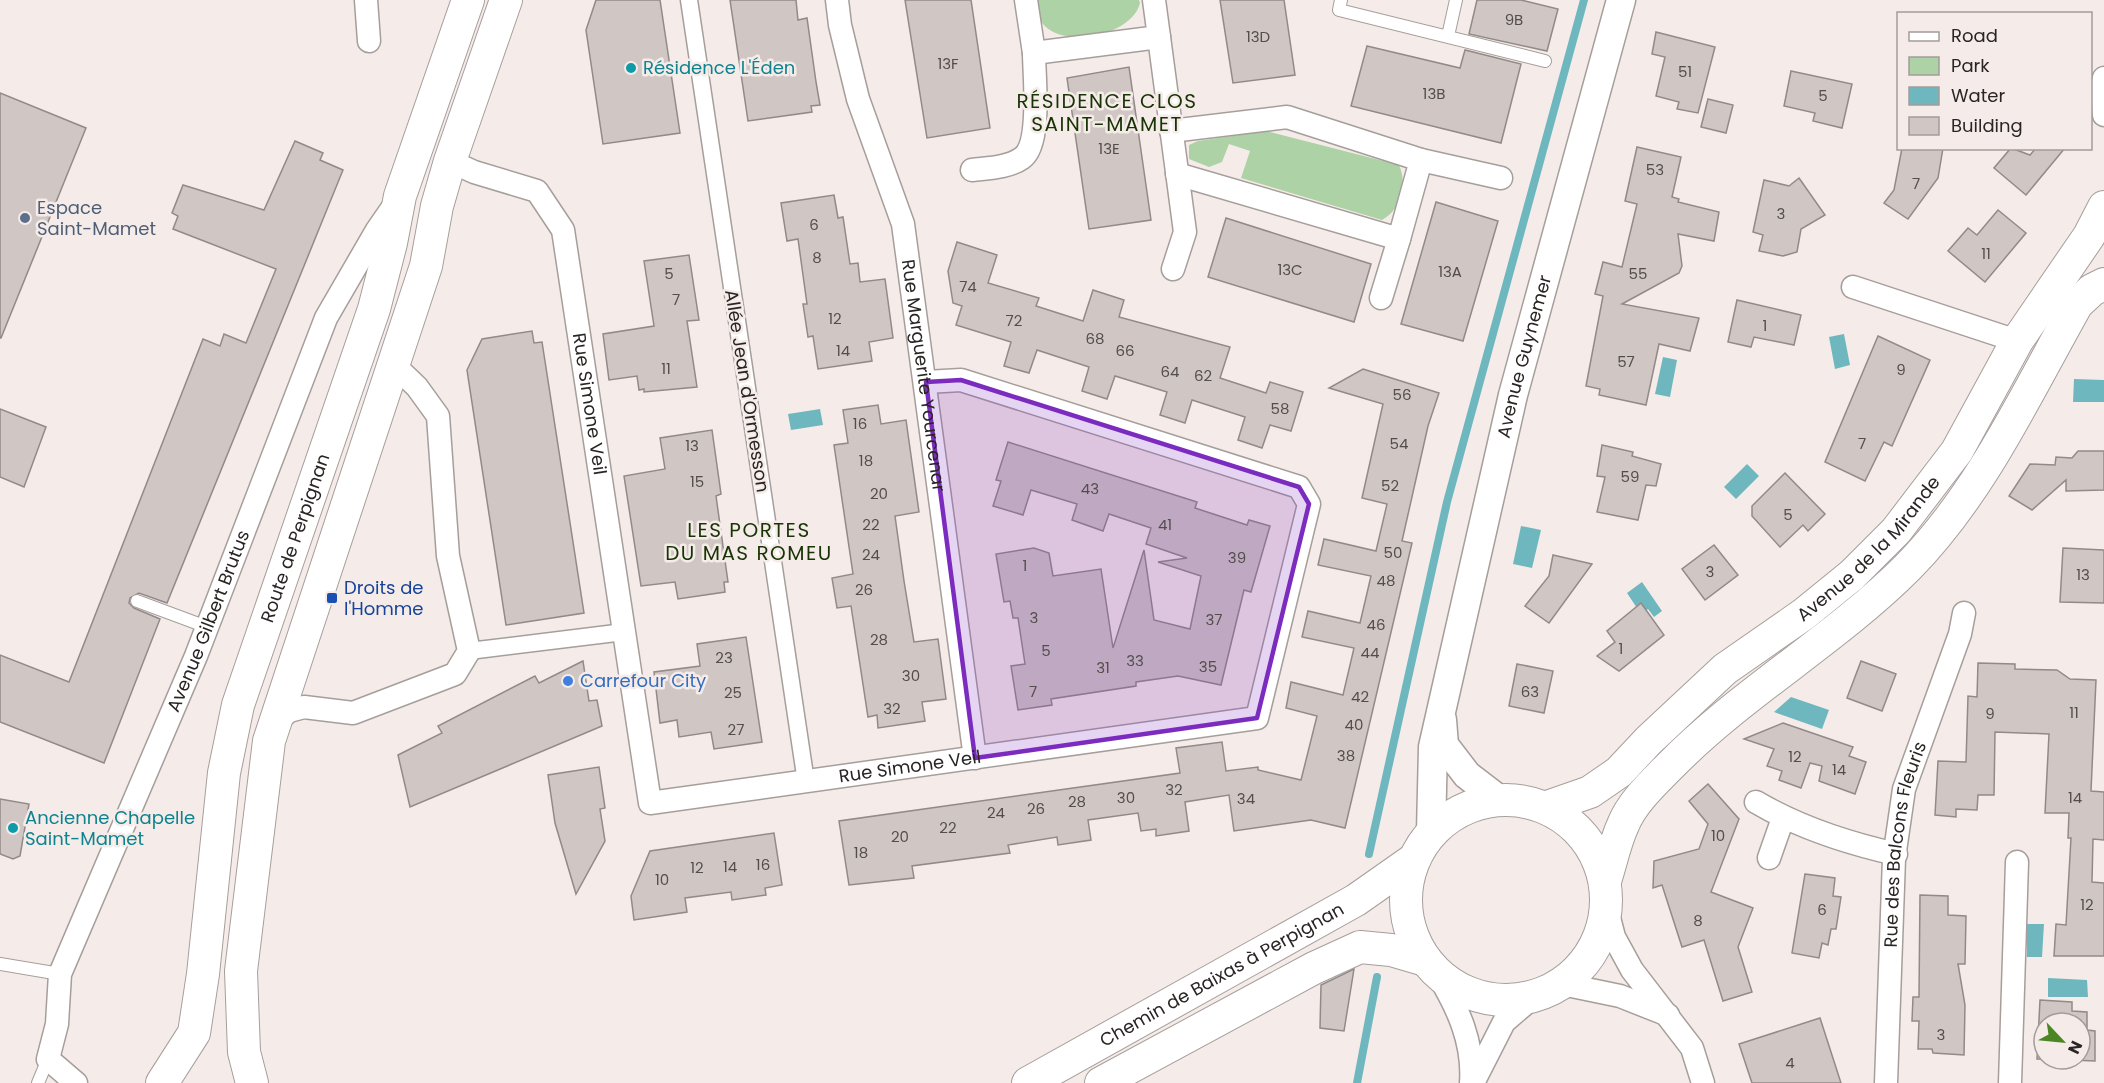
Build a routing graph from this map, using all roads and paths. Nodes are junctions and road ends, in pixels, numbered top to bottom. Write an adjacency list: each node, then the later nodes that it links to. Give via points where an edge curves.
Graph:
1 (366, 0): 13 (street)
2 (468, 0): 24 (main road, Route de Perpignan)
3 (506, 0): 20 (main road, Route de Perpignan)
4 (688, 0): 42 (street, Allée Jean d'Ormesson)
5 (837, 0): 33 (street, Rue Marguerite Yourcenar, via 858,99 903,224)
6 (1026, 0): 14 (street)
7 (1154, 0): 12 (street)
8 (1341, 0): 11 (lane, via 1339,9)
9 (1456, 0): 11 (lane)
10 (1621, 0): 39 (street, Avenue Guynemer, via 1512,395)
11 (1448, 36): 15 (lane)
12 (1159, 37): 14 (street); 18 (street)
13 (369, 41)
14 (1034, 53): 21 (street, via 1035,110 1030,147 1021,159 1008,165)
15 (1545, 61)
16 (2104, 78): 17 (street)
17 (2104, 115)
18 (1171, 130): 19 (street, via 1287,117); 22 (street)
19 (1421, 160): 23 (street); 26 (street)
20 (450, 161): 32 (main road, Route de Perpignan, via 426,266); 37 (street, Rue Simone Veil, via 537,191 563,230)
21 (972, 170)
22 (1178, 174): 26 (street); 27 (street, via 1185,232)
23 (1501, 178)
24 (400, 196): 36 (street, Avenue Gilbert Brutus, via 326,318); 62 (main road, Route de Perpignan, via 374,309 238,705 224,773 194,1033)
25 (2104, 207): 31 (main road, Avenue de la Mirande, via 2089,236)
26 (1399, 239): 30 (street)
27 (1173, 269)
28 (2104, 284): 52 (main road, Avenue de la Mirande, via 2077,304 2001,439 1950,519 1909,566 1872,600 1707,729 1649,787 1623,823)
29 (1853, 287): 31 (street)
30 (1381, 298)
31 (2017, 341): 45 (main road, Avenue de la Mirande, via 1956,451 1896,531 1852,575 1725,669 1619,772 1590,792)
32 (394, 365): 38 (street, via 417,387 438,416 448,556); 40 (main road, Route de Perpignan)
33 (926, 382): 41 (street, Rue Marguerite Yourcenar); 41 (street, Rue Simone Veil, via 961,380 1299,487 1309,504 1257,718)
34 (137, 601): 36 (lane)
35 (1964, 613): 48 (street, Rue des Balcons Fleuris, via 1904,789)
36 (207, 627): 55 (street, Avenue Gilbert Brutus)
37 (624, 632): 38 (street); 42 (street, Rue Simone Veil, via 650,803)
38 (469, 651): 40 (street, via 455,674 353,714 304,707 289,711)
39 (1441, 717): 43 (street, Avenue Guynemer, via 1444,745 1467,775); 47 (street, Avenue Guynemer, via 1433,747)
40 (276, 722): 63 (main road, Route de Perpignan, via 263,783 241,971 244,1052)
41 (975, 758): 42 (street, Rue Simone Veil)
42 (806, 782)
43 (1497, 798): 45 (main road); 47 (main road, via 1461,809)
44 (1756, 802): 46 (street)
45 (1547, 807): 52 (main road, via 1574,825 1595,850)
46 (1784, 818): 48 (street, via 1854,844); 49 (street)
47 (1431, 832): 50 (main road)
48 (1896, 854): 68 (street, Rue des Balcons Fleuris)
49 (1769, 858)
50 (1413, 860): 54 (main road, via 1405,894 1409,929); 64 (main road, Chemin de Baixas à Perpignan, via 1356,900)
51 (2017, 862): 69 (street)
52 (1606, 895): 56 (main road, via 1600,938 1585,963); 58 (street, via 1614,937 1632,970)
53 (0, 964): 55 (lane)
54 (1431, 967): 57 (main road, via 1466,993 1499,1001); 65 (main road, Chemin de Baixas à Perpignan, via 1391,950 1359,947); 66 (street, via 1457,1006 1468,1041)
55 (60, 974): 59 (street, Avenue Gilbert Brutus, via 57,1024)
56 (1562, 984): 57 (main road); 58 (street, via 1620,996)
57 (1532, 998): 66 (street, via 1504,1022)
58 (1669, 1016): 67 (street, via 1692,1047)
59 (48, 1059): 60 (lane, Avenue Gilbert Brutus); 61 (street)
60 (38, 1083)
61 (76, 1083)
62 (162, 1083)
63 (252, 1083)
64 (1028, 1083)
65 (1101, 1083)
66 (1472, 1083)
67 (1703, 1083)
68 (1886, 1083)
69 (2010, 1083)

